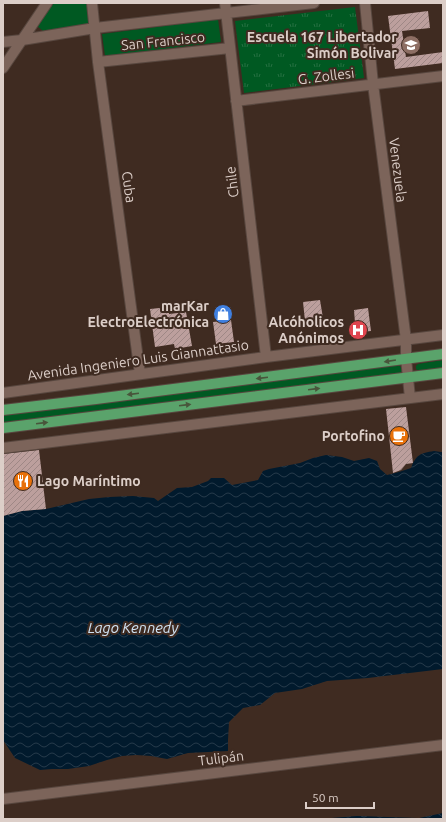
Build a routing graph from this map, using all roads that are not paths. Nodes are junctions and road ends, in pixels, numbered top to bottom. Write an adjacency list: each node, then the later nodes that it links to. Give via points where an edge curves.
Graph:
1 (46, 3): 7 (street)
2 (92, 3): 6 (street, Cuba)
3 (314, 3): 5 (street, San Francisco)
4 (365, 3): 13 (street, Venezuela)
5 (226, 8): 6 (street, San Francisco); 9 (street, Chile)
6 (95, 28): 7 (street, San Francisco); 10 (street, Cuba)
7 (22, 40): 8 (street, San Francisco); 11 (street)
8 (3, 42)
9 (230, 48): 10 (street, San Francisco); 14 (street, Chile)
10 (98, 62): 21 (street, Cuba)
11 (3, 68)
12 (443, 76): 13 (street, G. Zollesi)
13 (373, 84): 14 (street, G. Zollesi); 16 (street, Venezuela)
14 (236, 101): 18 (street, Chile)
15 (443, 335): 16 (street, Avenida Ingeniero Luis Giannattasio)
16 (406, 340): 18 (street, Avenida Ingeniero Luis Giannattasio); 19 (street, Venezuela)
17 (443, 354): 19 (main road)
18 (266, 357): 21 (street, Avenida Ingeniero Luis Giannattasio)
19 (406, 358): 22 (street, Venezuela); 26 (main road, one-way to 26)
20 (443, 373): 22 (main road)
21 (140, 374): 23 (street, Avenida Ingeniero Luis Giannattasio)
22 (409, 377): 25 (street, Venezuela); 27 (main road, one-way to 22)
23 (3, 393)
24 (443, 394): 25 (street)
25 (410, 398): 28 (street)
26 (3, 410)
27 (3, 428)
28 (3, 448)
29 (443, 745): 30 (street, Tulipán)
30 (3, 799)

